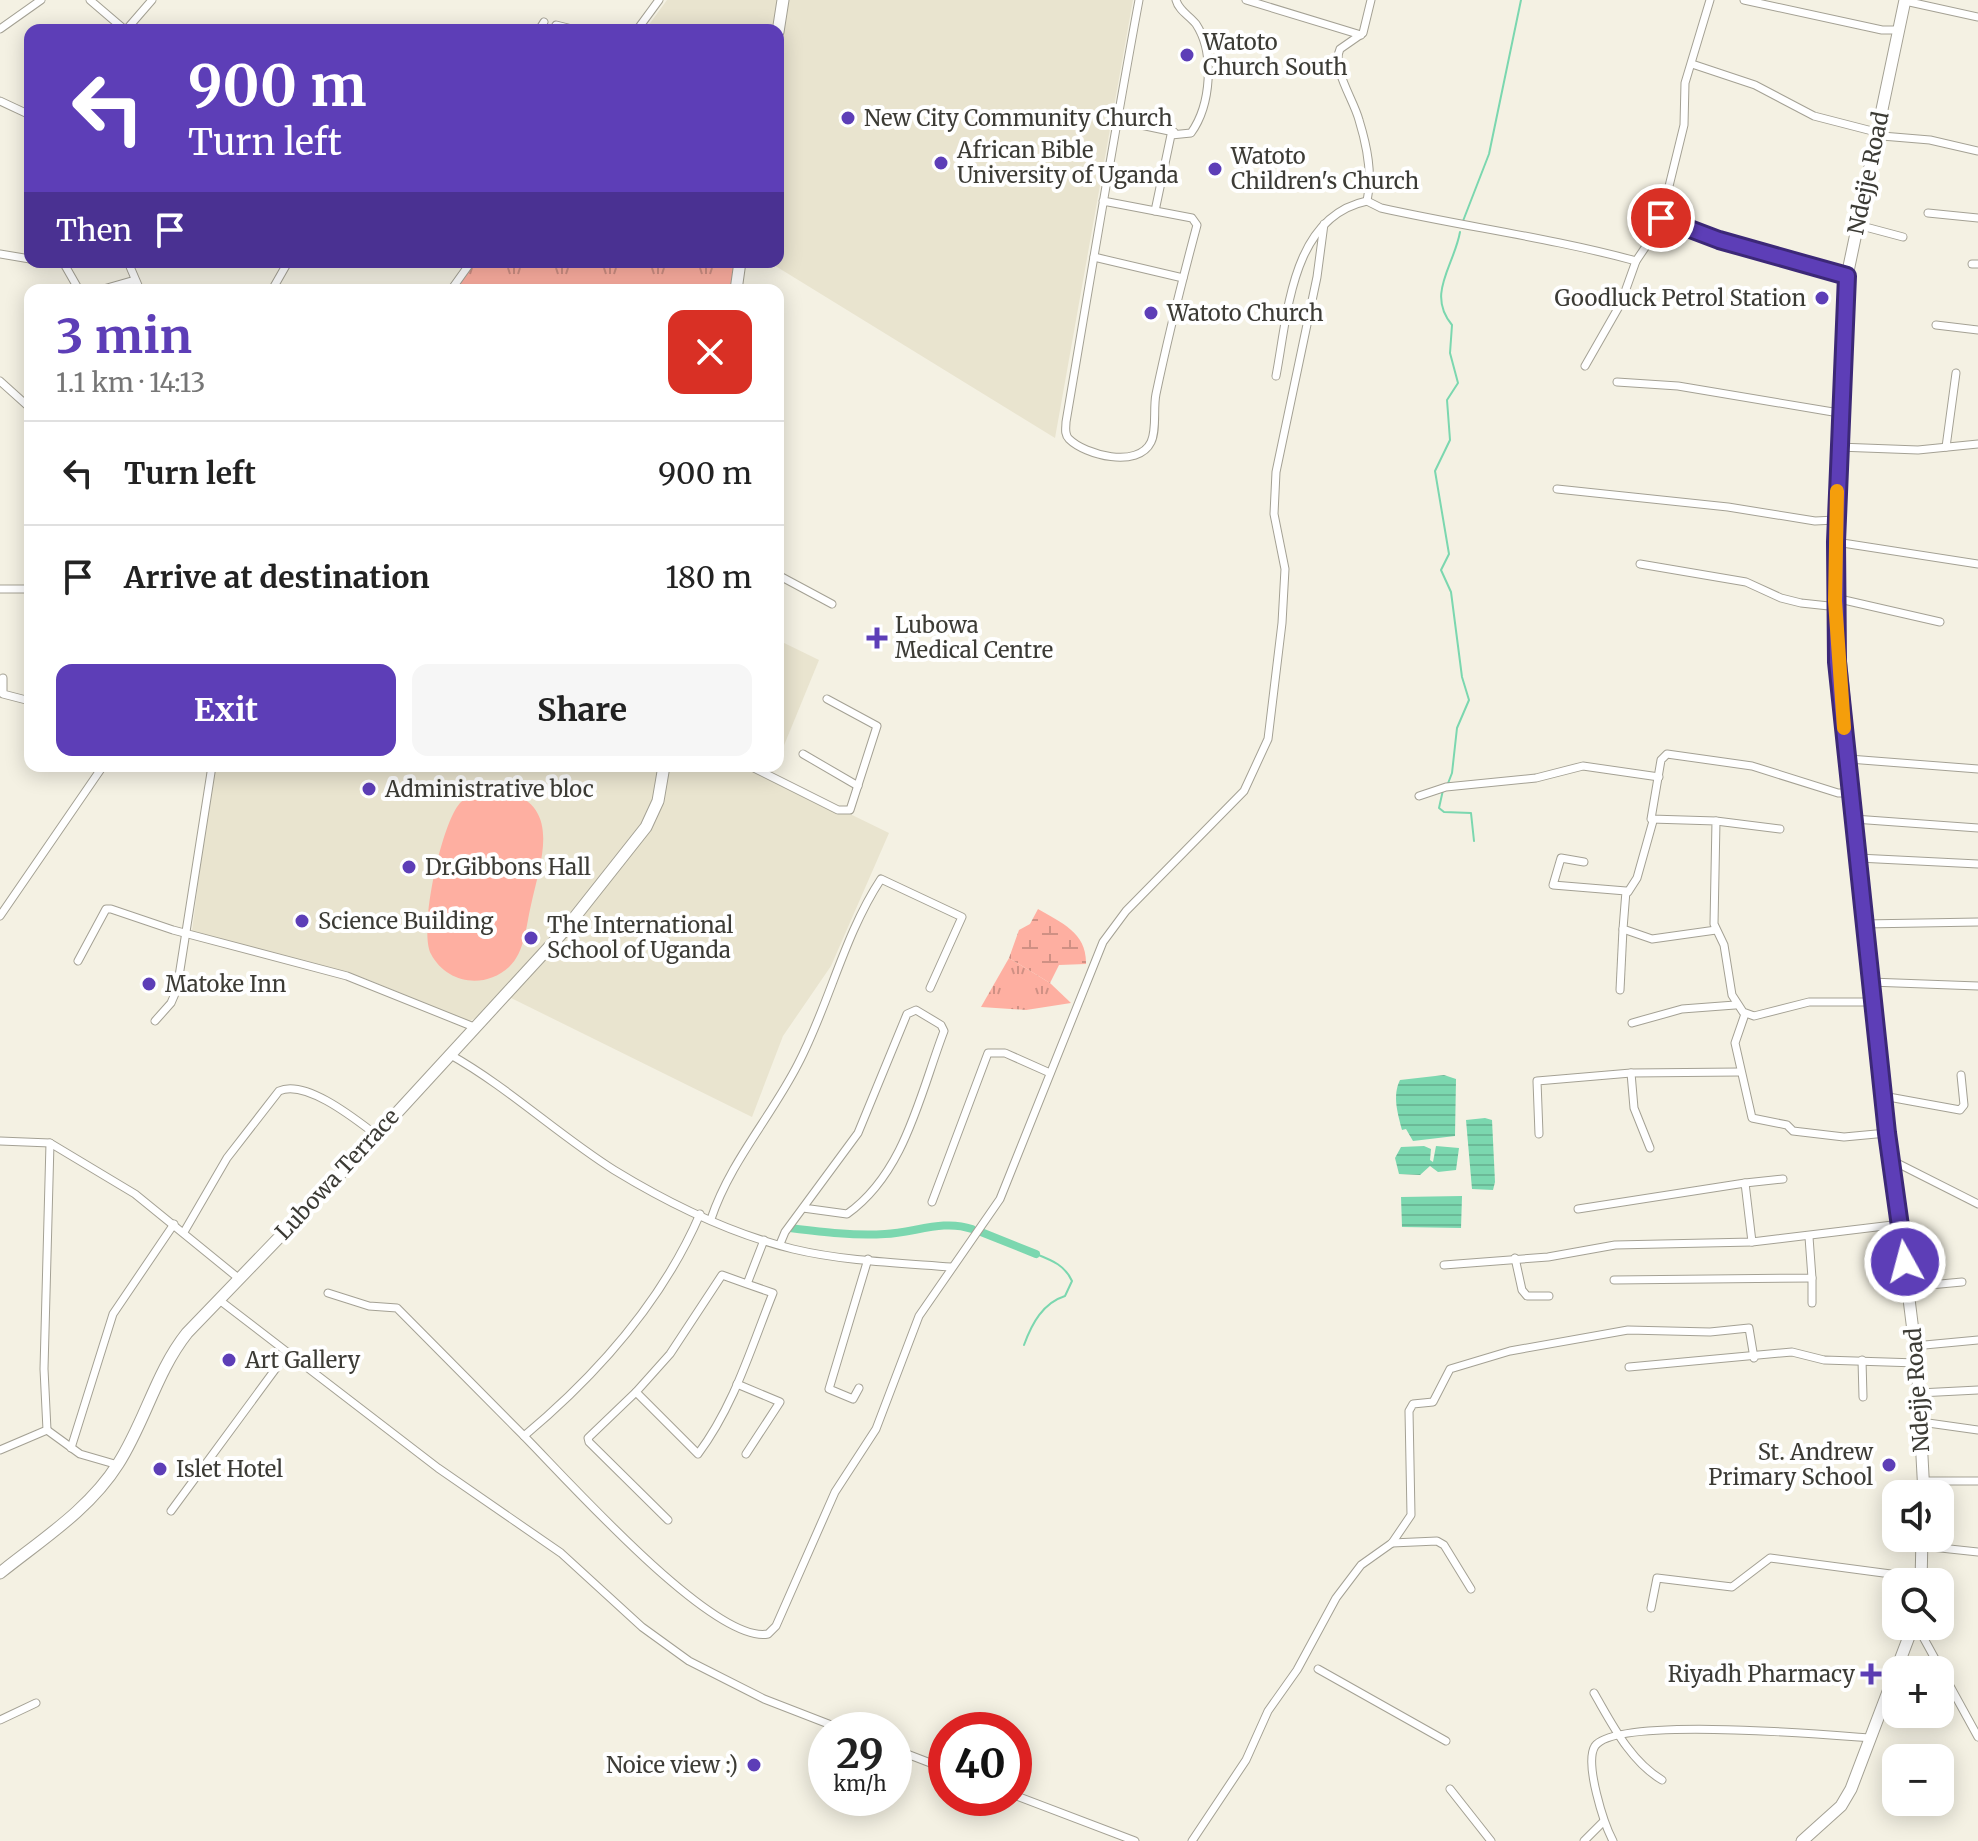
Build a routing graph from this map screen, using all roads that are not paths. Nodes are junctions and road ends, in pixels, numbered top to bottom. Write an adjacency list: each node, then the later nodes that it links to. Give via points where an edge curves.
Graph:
1 (41, 0): 19 (street)
2 (90, 0): 15 (street)
3 (152, 0): 16 (street)
4 (659, 0): 17 (street)
5 (783, 0): 18 (street)
6 (1139, 0): 25 (street)
7 (1176, 0): 26 (street, via 1197,25 1209,79 1191,133)
8 (1246, 0): 13 (street)
9 (1371, 0): 21 (street)
10 (1710, 0): 22 (street)
11 (1744, 0): 20 (street)
12 (1905, 0): 14 (street); 20 (street, Ndejje Road)
13 (1263, 2): 21 (street)
14 (1978, 17)
15 (119, 24)
16 (131, 24)
17 (641, 24)
18 (779, 24)
19 (0, 29)
20 (1899, 30): 27 (street, Ndejje Road)
21 (1361, 35): 30 (street, via 1340,49 1337,62 1366,148 1371,181)
22 (1692, 64): 27 (street, via 1755,85 1814,116); 33 (street, via 1685,83 1684,125)
23 (0, 101): 24 (street)
24 (24, 112)
25 (1117, 120): 26 (street); 29 (street)
26 (1174, 132): 31 (street)
27 (1876, 132): 28 (street); 36 (street, Ndejje Road)
28 (1978, 151)
29 (1103, 201): 31 (street); 39 (street)
30 (1367, 201): 35 (street, via 1349,205); 41 (street)
31 (1155, 211): 44 (street, via 1196,221)
32 (1928, 213): 34 (street)
33 (1661, 218): 41 (street); 43 (street)
34 (1978, 218)
35 (1324, 224): 52 (street, via 1300,262); 113 (street, via 1276,472 1274,514 1285,569 1268,739 1244,791 1126,911 1103,942)
36 (1858, 225): 37 (street); 43 (street, Ndejje Road)
37 (1903, 237)
38 (0, 254): 40 (street)
39 (1094, 257): 44 (street); 44 (street, via 1065,432 1070,441 1115,459 1142,454 1153,437 1156,395)
40 (24, 258)
41 (1636, 261): 50 (street, via 1621,303)
42 (130, 268): 45 (street)
43 (1847, 276): 56 (street, Ndejje Road)
44 (1183, 278)
45 (135, 280): 46 (street); 47 (street)
46 (121, 284)
47 (137, 284)
48 (1936, 325): 49 (street)
49 (1978, 330)
50 (1585, 366)
51 (1956, 373): 59 (street)
52 (1276, 376)
53 (0, 381): 55 (street)
54 (1617, 382): 56 (street, via 1678,386)
55 (24, 403)
56 (1839, 413): 58 (street, Ndejje Road)
57 (1978, 444): 59 (street)
58 (1838, 447): 59 (street); 61 (street, Ndejje Road)
59 (1946, 447)
60 (1557, 489): 61 (street)
61 (1836, 520): 62 (street, Ndejje Road)
62 (1836, 542): 64 (street); 68 (street, Ndejje Road)
63 (1640, 564): 68 (street, via 1746,582 1801,603 1829,606)
64 (1978, 564)
65 (784, 578): 69 (street)
66 (0, 589): 67 (street)
67 (24, 589)
68 (1835, 601): 70 (street); 75 (street, Ndejje Road)
69 (832, 604)
70 (1940, 622)
71 (3, 678): 72 (street, via 3,694)
72 (24, 699)
73 (827, 699): 82 (street, via 877,726)
74 (803, 754): 82 (street)
75 (1847, 759): 76 (street); 83 (street, Ndejje Road)
76 (1978, 769)
77 (99, 772): 94 (street)
78 (211, 772): 99 (street)
79 (663, 772): 110 (street, Lubowa Terrace, via 658,801 631,848 547,950)
80 (762, 772): 82 (street, via 843,812 850,810)
81 (1659, 777): 83 (street, via 1665,755 1690,755); 84 (street, via 1583,766); 86 (street)
82 (858, 786)
83 (1852, 793): 85 (street, Ndejje Road)
84 (1419, 796)
85 (1854, 819): 88 (street); 90 (street, Ndejje Road)
86 (1653, 821): 87 (street); 93 (street)
87 (1716, 821): 89 (street); 98 (street)
88 (1978, 828)
89 (1780, 829)
90 (1858, 858): 92 (street); 96 (street, Ndejje Road)
91 (1584, 862): 93 (street, via 1560,860 1553,885)
92 (1978, 864)
93 (1628, 892): 97 (street)
94 (0, 916)
95 (1978, 922): 96 (street)
96 (1864, 924): 101 (street, Ndejje Road)
97 (1623, 929): 98 (street, via 1652,939); 104 (street)
98 (1716, 930): 106 (street, via 1724,945)
99 (186, 933): 100 (street, via 106,909); 108 (street, via 177,989); 110 (street, via 347,976)
100 (78, 961)
101 (1870, 982): 102 (street); 105 (street, Ndejje Road)
102 (1978, 986)
103 (930, 988): 131 (street, via 962,917 881,879 824,997 799,1063 738,1160)
104 (1620, 990)
105 (1872, 1002): 107 (street, via 1809,1002); 116 (street, Ndejje Road)
106 (1735, 1005): 107 (street); 109 (street, via 1682,1009)
107 (1745, 1014): 112 (street, via 1735,1043)
108 (155, 1021)
109 (1632, 1023)
110 (474, 1027): 111 (street, Lubowa Terrace)
111 (449, 1054): 118 (street, Lubowa Terrace); 130 (street, via 616,1171)
112 (1740, 1072): 114 (street); 117 (street, via 1748,1113 1756,1120 1844,1137)
113 (1050, 1073): 126 (street, via 1005,1053 988,1053); 142 (street, via 1000,1199)
114 (1631, 1073): 119 (street, via 1537,1081); 122 (street, via 1634,1108)
115 (1961, 1075): 116 (street, via 1960,1110)
116 (1883, 1096): 117 (street, Ndejje Road)
117 (1887, 1133): 123 (street, Ndejje Road)
118 (375, 1134): 134 (street, via 302,1089 279,1091 227,1158); 143 (street, Lubowa Terrace)
119 (1539, 1134)
120 (0, 1141): 121 (street)
121 (50, 1143): 132 (street); 167 (street)
122 (1650, 1148)
123 (1893, 1161): 127 (street); 133 (street, Ndejje Road)
124 (1783, 1179): 125 (street)
125 (1745, 1183): 129 (street); 137 (street)
126 (932, 1202)
127 (1978, 1204)
128 (803, 1208): 128 (street, via 847,1214 863,1203 895,1160 944,1031 936,1021 916,1010 907,1014 869,1113); 138 (street)
129 (1578, 1209)
130 (700, 1214): 131 (street); 169 (street, via 626,1336)
131 (711, 1219): 136 (street)
132 (174, 1224): 134 (street); 170 (street, via 113,1314)
133 (1901, 1224): 135 (street); 148 (street, Ndejje Road)
134 (184, 1232): 143 (street)
135 (1809, 1237): 137 (street); 144 (street)
136 (764, 1240): 138 (street); 147 (street)
137 (1752, 1242): 139 (street, via 1615,1245)
138 (780, 1244): 140 (street)
139 (1515, 1258): 141 (street); 150 (street, via 1527,1296)
140 (868, 1259): 142 (street); 161 (street, via 829,1389 853,1399)
141 (1444, 1265)
142 (951, 1267): 169 (street, via 919,1316 876,1429 835,1492 783,1613 768,1634 724,1620 698,1602 597,1515)
143 (237, 1277): 151 (street, Lubowa Terrace)
144 (1812, 1278): 145 (street); 152 (street)
145 (1614, 1280)
146 (1962, 1282): 148 (street)
147 (747, 1284): 160 (street, via 773,1293); 163 (street, via 722,1275 670,1354)
148 (1908, 1287): 154 (street, Ndejje Road)
149 (328, 1293): 169 (street, via 397,1308)
150 (1549, 1296)
151 (218, 1299): 155 (street); 173 (street, Lubowa Terrace, via 169,1356)
152 (1812, 1303)
153 (1978, 1340): 154 (street)
154 (1914, 1346): 158 (street, Ndejje Road)
155 (288, 1352): 177 (street); 191 (street, via 438,1468 561,1553 642,1627 689,1661)
156 (1754, 1358): 157 (street, via 1792,1352 1818,1360); 159 (street); 179 (street, via 1749,1328 1638,1330 1567,1338 1454,1367 1433,1402 1413,1404 1409,1411 1411,1515)
157 (1862, 1360): 158 (street); 165 (street)
158 (1917, 1363): 164 (street, Ndejje Road)
159 (1629, 1367)
160 (737, 1384): 163 (street, via 715,1432 698,1454); 172 (street, via 780,1402)
161 (859, 1388)
162 (1978, 1390): 164 (street)
163 (636, 1392): 178 (street, via 588,1438)
164 (1919, 1393): 166 (street, Ndejje Road)
165 (1863, 1397)
166 (1921, 1422): 168 (street); 174 (street, Ndejje Road)
167 (47, 1430): 170 (street); 171 (street)
168 (1978, 1430)
169 (524, 1436)
170 (71, 1448): 173 (street)
171 (0, 1450)
172 (746, 1454)
173 (118, 1465): 182 (street, Lubowa Terrace, via 86,1505)
174 (1924, 1480)
175 (1954, 1481): 176 (street)
176 (1978, 1481)
177 (171, 1511)
178 (668, 1520)
179 (1392, 1543): 184 (street, via 1444,1545); 203 (street, via 1361,1565 1336,1598 1268,1711 1246,1760)
180 (1954, 1548): 181 (street)
181 (1978, 1552)
182 (0, 1573)
183 (1882, 1574): 185 (street, via 1770,1558 1732,1587 1657,1578)
184 (1471, 1589)
185 (1651, 1608)
186 (1909, 1640): 196 (street)
187 (1924, 1640): 193 (street)
188 (1318, 1669): 197 (street)
189 (1594, 1693): 194 (street)
190 (36, 1703): 192 (street)
191 (808, 1716)
192 (0, 1720)
193 (1976, 1726): 195 (street)
194 (1619, 1736): 196 (street, via 1732,1727); 198 (street); 201 (street, via 1599,1742 1593,1754)
195 (1978, 1737)
196 (1870, 1738): 207 (street, via 1841,1806)
197 (1446, 1741)
198 (1662, 1780)
199 (1450, 1789): 204 (street)
200 (1032, 1802): 202 (street)
201 (1603, 1822): 205 (street); 206 (street)
202 (1135, 1841)
203 (1192, 1841)
204 (1491, 1841)
205 (1584, 1841)
206 (1613, 1841)
207 (1802, 1841)

